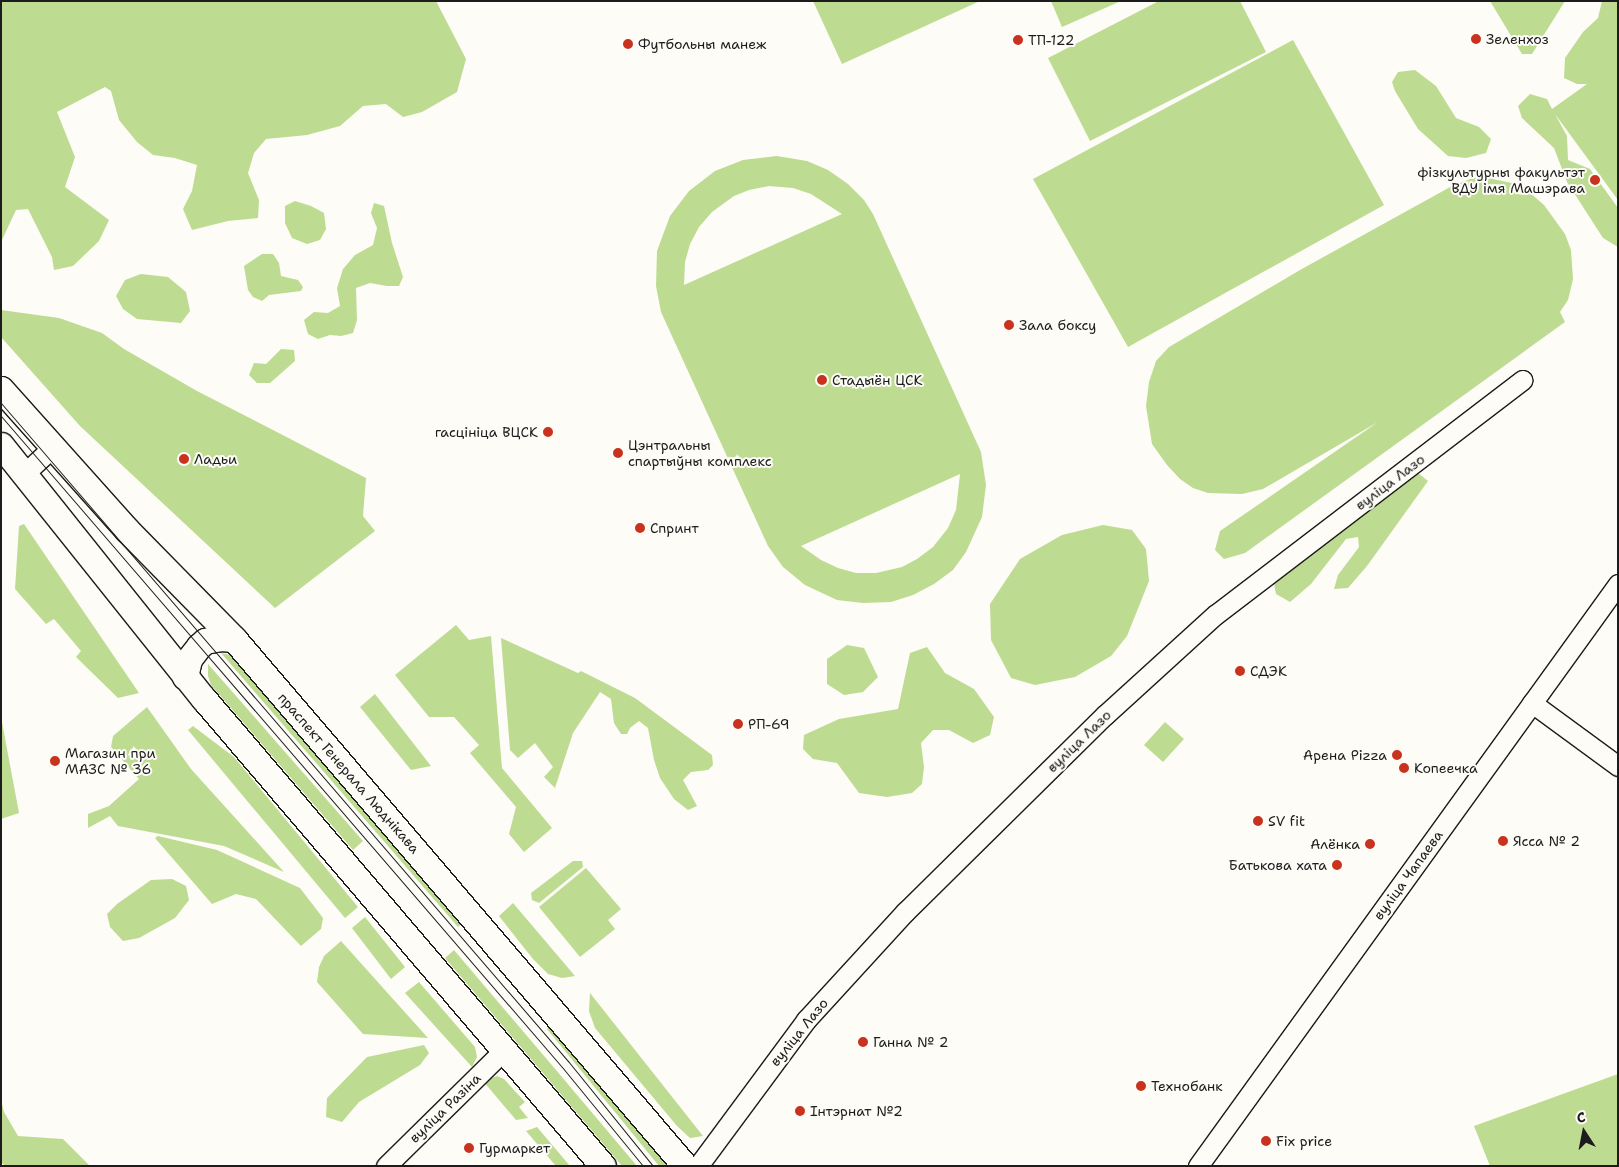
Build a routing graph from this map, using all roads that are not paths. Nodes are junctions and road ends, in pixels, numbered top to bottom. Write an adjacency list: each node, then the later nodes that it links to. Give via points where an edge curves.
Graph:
1 (1522, 380): 15 (street, вуліца Лазо, via 1215,615 1105,715 911,906 806,1020)
2 (1, 389): 4 (main road, праспект Генерала Люднікава)
3 (1, 445): 5 (main road)
4 (52, 448): 5 (street); 7 (main road, праспект Генерала Люднікава)
5 (25, 473): 8 (main road)
6 (1618, 584): 9 (street, вуліца Чапаева)
7 (234, 639): 8 (main road, via 205,641 189,659); 14 (main road, праспект Генерала Люднікава)
8 (185, 676): 11 (main road)
9 (1532, 703): 10 (street); 16 (street, вуліца Чапаева)
10 (1618, 766)
11 (503, 1051): 12 (street, вуліца Разіна); 13 (main road)
12 (386, 1166)
13 (603, 1166)
14 (685, 1166)
15 (698, 1166)
16 (1198, 1166)

